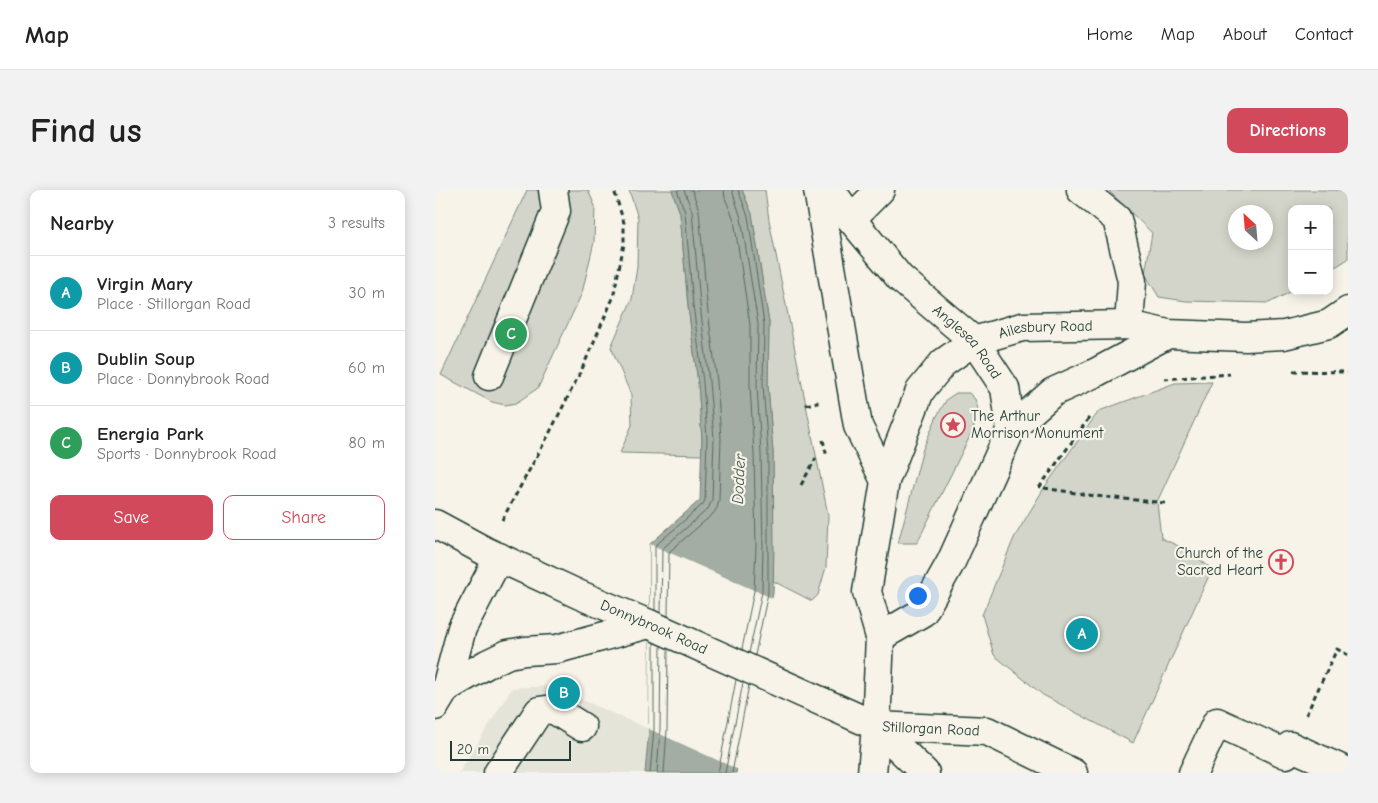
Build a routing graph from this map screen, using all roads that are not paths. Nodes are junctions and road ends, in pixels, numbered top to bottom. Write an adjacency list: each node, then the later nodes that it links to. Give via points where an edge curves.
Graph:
1 (553, 190): 11 (main road, via 556,211)
2 (819, 190): 13 (main road, via 858,426)
3 (831, 190): 6 (main road, Anglesea Road)
4 (880, 190): 6 (main road)
5 (1081, 190): 8 (main road, via 1117,219 1132,281)
6 (851, 219): 10 (main road, Anglesea Road, via 900,278)
7 (1348, 312): 9 (main road, Ailesbury Road, via 1329,324 1284,335)
8 (1129, 325): 9 (main road, Ailesbury Road); 10 (main road, Ailesbury Road, via 1022,327)
9 (1169, 334): 12 (main road, via 1053,392)
10 (974, 341): 12 (main road, Anglesea Road, via 1005,388); 13 (main road, Ailesbury Road, via 943,363 920,391)
11 (489, 376)
12 (1011, 429): 17 (main road, via 951,562 923,612)
13 (885, 481): 17 (main road, via 867,592)
14 (435, 524): 15 (main road, Donnybrook Road)
15 (499, 557): 16 (main road, Donnybrook Road); 18 (main road, via 462,628)
16 (649, 624): 18 (main road, via 557,649 508,654 487,664); 19 (main road, Donnybrook Road)
17 (880, 637): 19 (main road)
18 (440, 697)
19 (876, 726): 23 (main road); 24 (main road, Stillorgan Road); 25 (main road, Stillorgan Road, via 987,731)
20 (582, 727): 22 (main road, via 553,709 539,712)
21 (1348, 772): 26 (main road, via 1290,746 1286,754 1217,722)
22 (498, 773)
23 (872, 773)
24 (925, 773)
25 (1073, 773)
26 (1193, 773)

